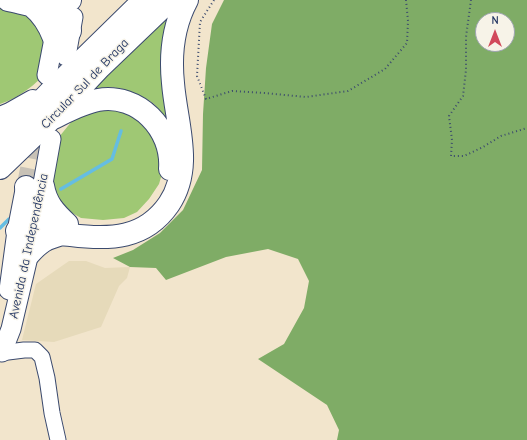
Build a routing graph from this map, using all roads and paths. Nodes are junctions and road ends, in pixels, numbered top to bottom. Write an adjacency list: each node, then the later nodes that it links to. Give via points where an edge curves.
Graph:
1 (8, 0): 9 (highway)
2 (144, 0): 12 (highway, Circular Sul de Braga)
3 (170, 0): 15 (highway, Circular Sul de Braga, via 100,67)
4 (187, 0): 20 (highway, via 176,29 172,54 173,84 182,151 180,179 176,192 170,203 151,223 129,234 102,238)
5 (214, 0): 6 (path, via 200,22 197,76 206,99 232,91 306,97 348,91 386,69 407,43)
6 (406, 0)
7 (471, 0): 14 (path, via 463,96 449,116 451,156 464,156 501,136)
8 (65, 1): 9 (highway, via 52,8); 10 (highway, via 66,14)
9 (32, 6): 10 (highway, via 50,28)
10 (62, 35): 11 (main road); 12 (main road)
11 (66, 56)
12 (50, 82): 13 (highway, via 20,108); 16 (highway, Circular Sul de Braga)
13 (0, 118)
14 (527, 128)
15 (51, 129): 17 (highway, Circular Sul de Braga); 18 (main road, Avenida da Independência); 20 (highway, via 98,100 118,100 129,103 151,116 158,125 170,154 170,173 164,191 159,200 143,215 120,225)
16 (0, 144)
17 (0, 168)
18 (34, 187): 19 (highway); 20 (highway, via 45,197)
19 (26, 227): 20 (highway, via 51,233); 21 (main road, Avenida da Independência); 22 (main road, Avenida da Independência, via 2,333)
20 (65, 229): 21 (highway, via 40,242)
21 (28, 254): 22 (main road, Avenida da Independência, via 11,328)
22 (1, 356): 23 (street, via 34,350 42,357)
23 (58, 440)

